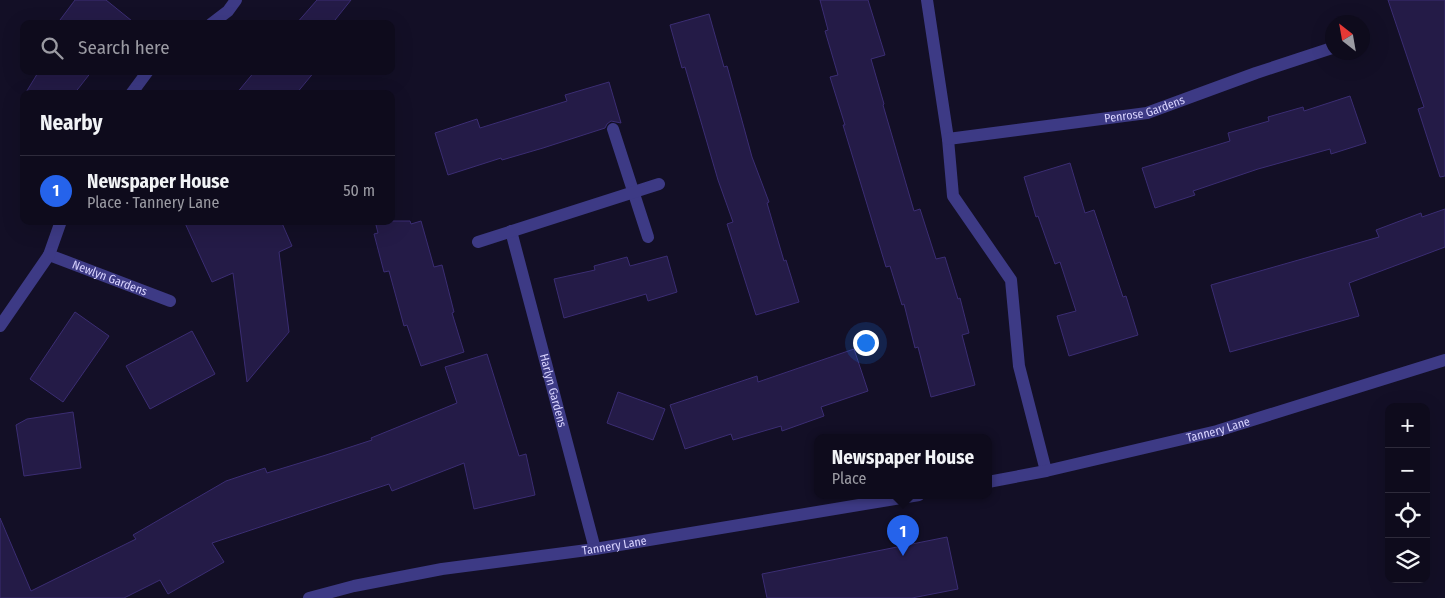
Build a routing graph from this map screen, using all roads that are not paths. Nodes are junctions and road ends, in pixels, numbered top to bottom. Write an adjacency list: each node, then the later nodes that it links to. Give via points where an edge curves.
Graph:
1 (236, 0): 3 (street)
2 (927, 0): 8 (street)
3 (216, 20)
4 (1325, 50): 8 (street, Penrose Gardens, via 1147,112)
5 (145, 75): 6 (street)
6 (134, 90)
7 (613, 129): 10 (street)
8 (948, 139): 19 (street, via 953,196 1011,280 1020,366)
9 (659, 184): 10 (street)
10 (633, 192): 12 (street); 13 (street)
11 (60, 225): 15 (street)
12 (510, 231): 14 (street); 22 (street, Harlyn Gardens)
13 (648, 237)
14 (478, 242)
15 (49, 255): 16 (street, Newlyn Gardens); 17 (street)
16 (170, 301)
17 (0, 326)
18 (1445, 360): 19 (street, Tannery Lane, via 1217,431)
19 (1046, 471): 20 (street, Tannery Lane)
20 (992, 481)
21 (895, 499): 22 (street, Tannery Lane)
22 (595, 550): 23 (street, Tannery Lane, via 442,569)
23 (310, 598)

